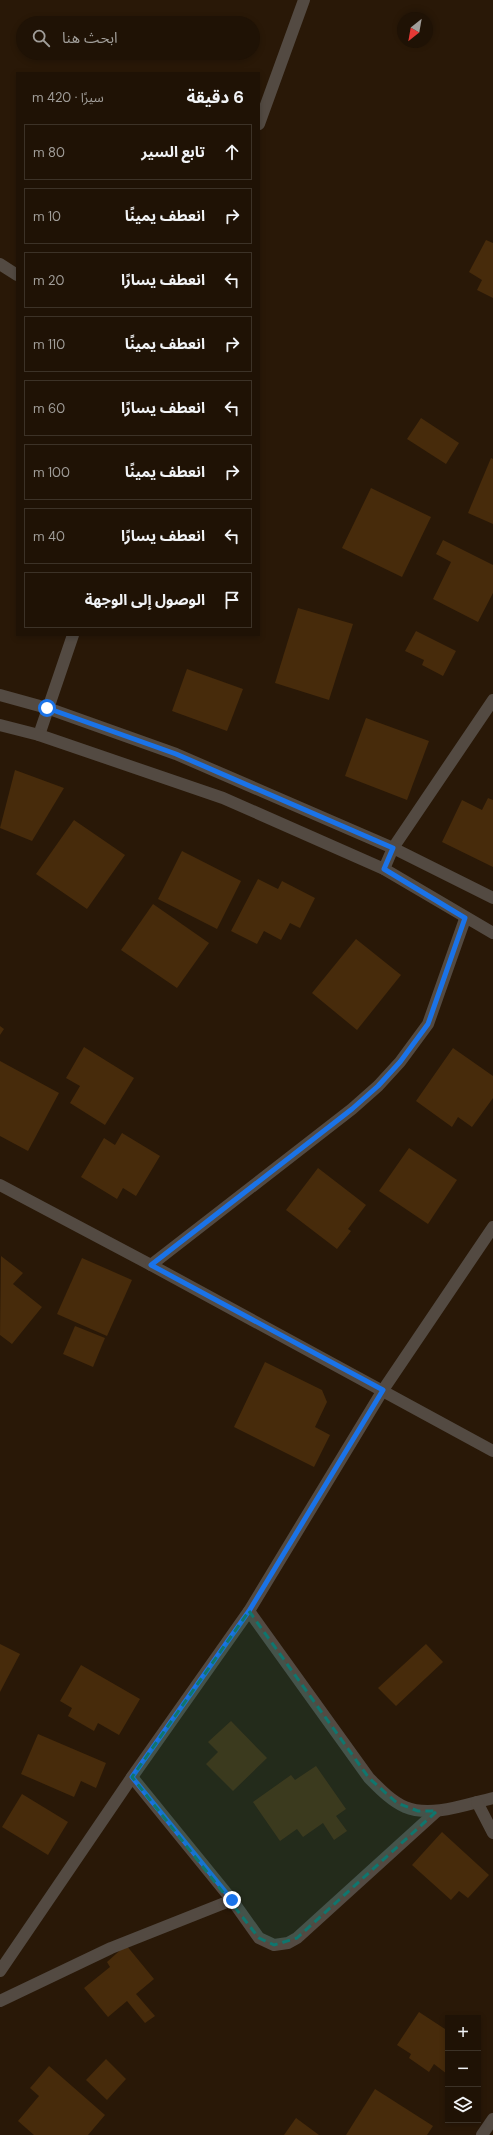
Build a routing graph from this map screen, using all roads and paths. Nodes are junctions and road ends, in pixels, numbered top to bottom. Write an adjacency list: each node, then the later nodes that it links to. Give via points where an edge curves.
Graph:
1 (304, 0): 2 (street)
2 (260, 121)
3 (0, 264): 4 (street)
4 (16, 274)
5 (73, 636): 8 (street)
6 (0, 695): 8 (street)
7 (493, 700): 11 (street)
8 (47, 708): 10 (street); 11 (street, via 176,754)
9 (0, 725): 10 (street)
10 (39, 735): 12 (street, via 223,798)
11 (393, 848): 12 (street); 13 (street)
12 (384, 869): 14 (street)
13 (493, 898)
14 (465, 918): 15 (street); 18 (street, via 428,1024 400,1062 352,1109)
15 (493, 933)
16 (0, 1185): 18 (street)
17 (493, 1227): 19 (street)
18 (151, 1265): 19 (street)
19 (383, 1390): 20 (street); 21 (street)
20 (493, 1451)
21 (249, 1611): 22 (street); 25 (street, via 369,1778 405,1807 418,1811)
22 (132, 1777): 27 (street); 28 (street)
23 (493, 1798): 24 (street)
24 (477, 1802): 25 (street); 26 (street)
25 (437, 1811): 27 (street, via 288,1943 274,1945 262,1940)
26 (493, 1833)
27 (232, 1900): 29 (street, via 111,1948)
28 (0, 1971)
29 (0, 2001)
30 (493, 2119): 31 (street)
31 (482, 2135)

